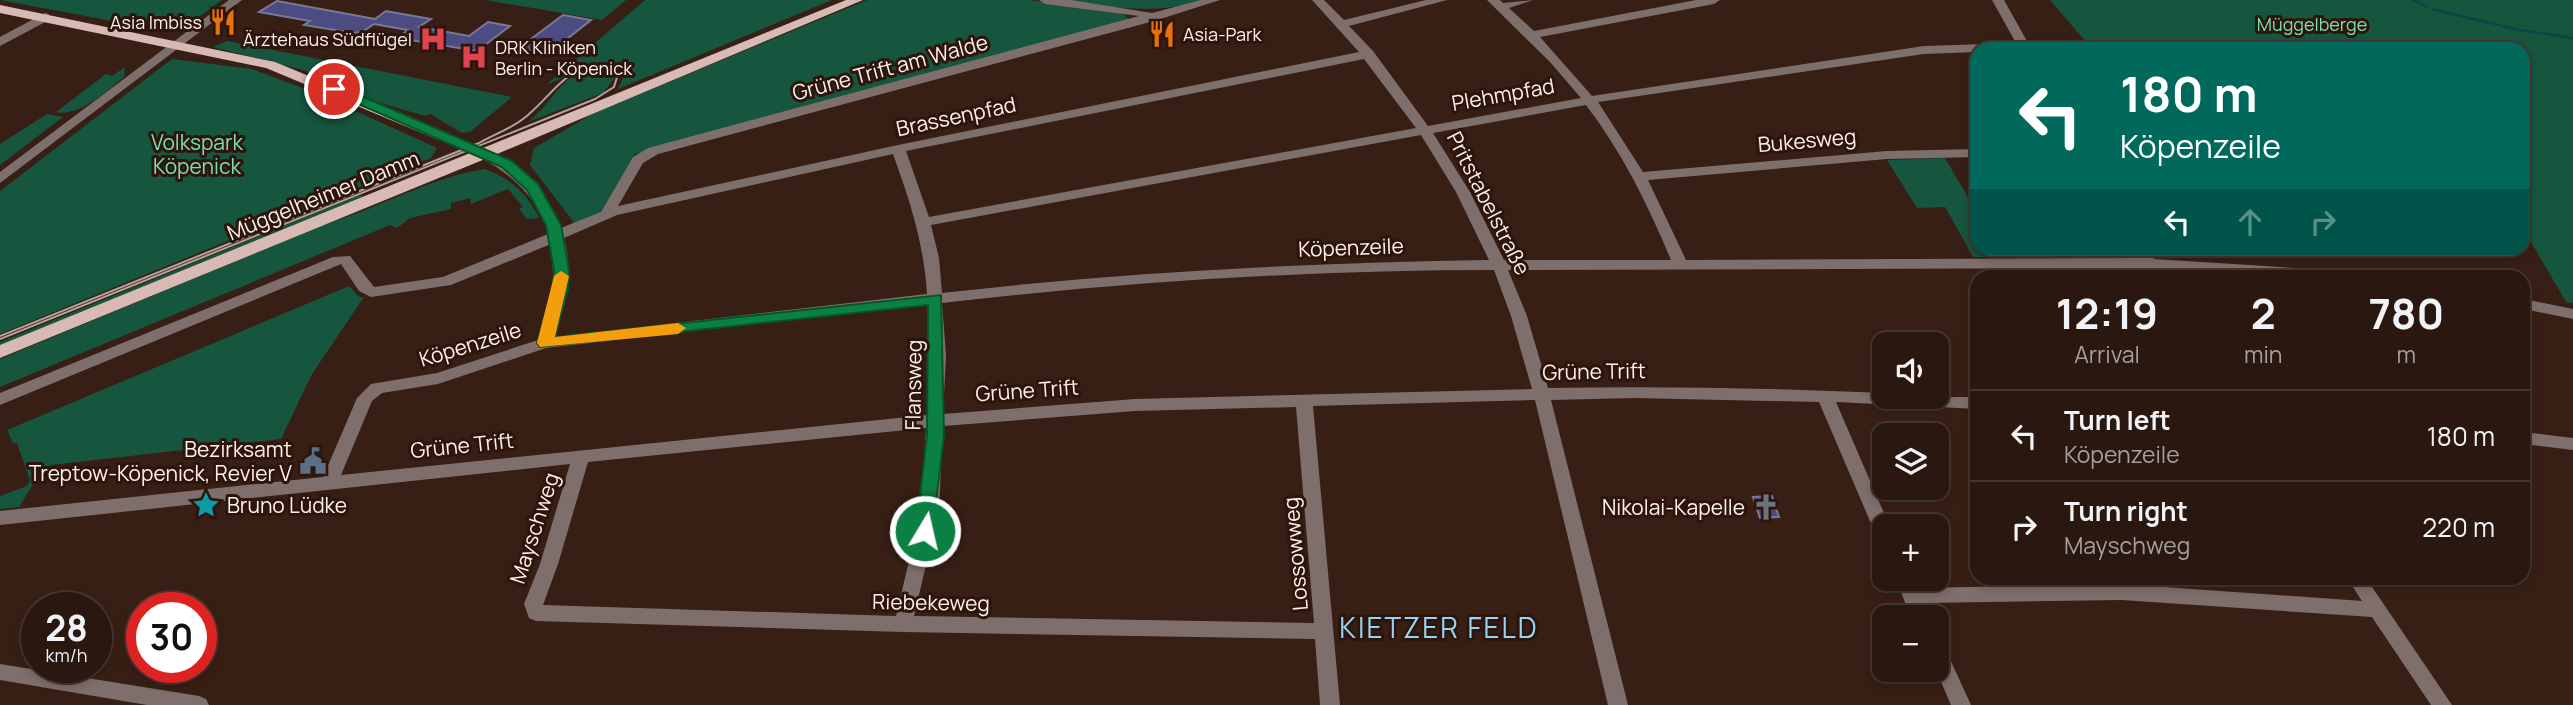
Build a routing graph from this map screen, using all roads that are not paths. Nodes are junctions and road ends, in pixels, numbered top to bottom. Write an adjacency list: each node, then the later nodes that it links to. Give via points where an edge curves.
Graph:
1 (236, 0): 18 (street)
2 (857, 0): 25 (main road, Müggelheimer Damm)
3 (1045, 0): 13 (street)
4 (1214, 0): 13 (street, Grüne Trift am Walde)
5 (1318, 0): 14 (street, Pritstabelstraße)
6 (1441, 0): 14 (street)
7 (1527, 0): 10 (street)
8 (1714, 0): 15 (street)
9 (1998, 0): 17 (street)
10 (1497, 3): 15 (street)
11 (0, 9): 12 (main road)
12 (45, 17): 16 (street); 18 (main road)
13 (1150, 18): 28 (street, Grüne Trift am Walde, via 653,151 638,160)
14 (1342, 24): 20 (street, Pritstabelstraße)
15 (1533, 35): 21 (street)
16 (0, 42)
17 (2021, 42)
18 (177, 44): 25 (main road, via 294,74); 27 (street)
19 (1970, 50): 21 (street, Plehmpfad, via 1891,54)
20 (1369, 54): 22 (street, Pritstabelstraße); 23 (street, Brassenpfad)
21 (1592, 100): 22 (street, Plehmpfad); 26 (street)
22 (1425, 130): 29 (street, Plehmpfad); 33 (street, Pritstabelstraße)
23 (898, 149): 28 (street, Brassenpfad); 29 (street, Flansweg)
24 (1970, 153): 26 (street, Bukesweg, via 1889,155)
25 (485, 154): 30 (street, via 507,164 533,187); 41 (main road, Müggelheimer Damm)
26 (1641, 176): 34 (street)
27 (0, 179)
28 (607, 214): 30 (street, Brassenpfad)
29 (924, 222): 37 (street, Flansweg)
30 (557, 236): 40 (street, via 561,289); 44 (street, via 446,282 414,288 369,291 345,259 338,260)
31 (2145, 256): 32 (street)
32 (2148, 262): 34 (street, Köpenzeile); 35 (street); 36 (street, Köpenzeile)
33 (1499, 265): 34 (street, Köpenzeile); 37 (street, Köpenzeile, via 1261,271); 42 (street, Pritstabelstraße)
34 (1681, 266)
35 (2153, 270)
36 (2259, 270)
37 (936, 299): 40 (street, Köpenzeile); 47 (street, Flansweg)
38 (2530, 305): 39 (street)
39 (2573, 314)
40 (545, 343): 51 (street, Köpenzeile, via 438,378 372,391)
41 (0, 352)
42 (1542, 395): 43 (street, Grüne Trift); 45 (street, Grüne Trift); 64 (street, Pritstabelstraße)
43 (1825, 396): 46 (street, Grüne Trift); 52 (street)
44 (0, 399)
45 (1304, 400): 47 (street, Grüne Trift, via 1135,405); 59 (street, Lossowweg)
46 (1970, 403)
47 (935, 420): 50 (street, Grüne Trift); 58 (street, Flansweg, via 930,510)
48 (2530, 439): 49 (street)
49 (2573, 444)
50 (581, 456): 51 (street, Grüne Trift); 57 (street, Mayschweg, via 533,604)
51 (330, 481): 53 (street, Grüne Trift)
52 (1876, 514)
53 (0, 519)
54 (2361, 585): 56 (street)
55 (1949, 589): 56 (street, via 2122,592)
56 (2377, 610): 66 (street)
57 (536, 613): 58 (street, Riebekeweg)
58 (903, 624): 59 (street, Riebekeweg)
59 (1325, 631): 63 (street, Lossowweg)
60 (0, 672): 62 (street)
61 (1949, 678): 65 (street)
62 (199, 705)
63 (1330, 705)
64 (1618, 705)
65 (1961, 705)
66 (2442, 705)

